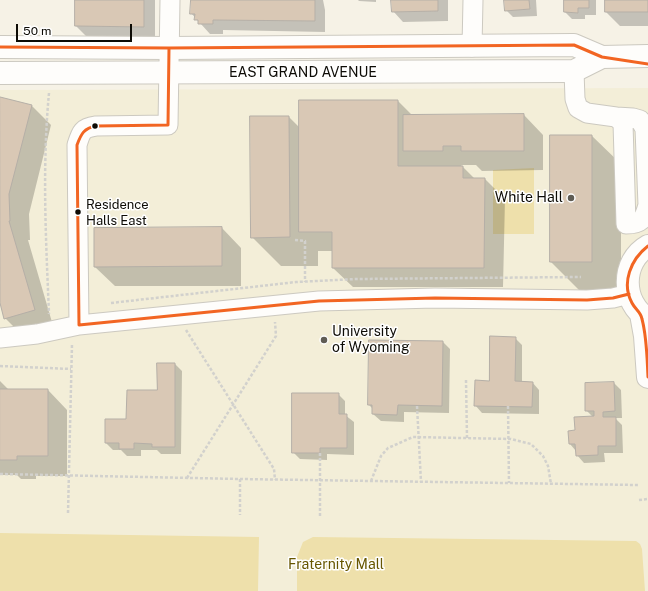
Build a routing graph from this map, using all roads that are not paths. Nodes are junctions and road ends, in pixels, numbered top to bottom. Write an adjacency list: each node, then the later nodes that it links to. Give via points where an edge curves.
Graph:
1 (170, 0): 5 (street)
2 (472, 0): 4 (street)
3 (0, 47): 5 (main road, EAST GRAND AVENUE)
4 (472, 47): 5 (main road, EAST GRAND AVENUE); 7 (main road, EAST GRAND AVENUE, via 574,45)
5 (169, 48): 11 (street)
6 (648, 56): 7 (main road, EAST GRAND AVENUE)
7 (602, 57): 8 (main road); 9 (main road, EAST GRAND AVENUE)
8 (648, 64)
9 (574, 71): 11 (main road, EAST GRAND AVENUE); 12 (street, via 575,99 578,108 587,113)
10 (0, 73): 11 (main road, EAST GRAND AVENUE)
11 (169, 73): 16 (street, via 168,125 96,126 87,127 81,134 77,146)
12 (616, 116): 12 (street, via 623,123 626,224 633,224 645,215 648,204 645,129 640,120)
13 (648, 246): 14 (main road, via 631,264 628,278)
14 (629, 294): 15 (main road, via 633,303); 16 (street, via 587,300 428,298 319,301)
15 (645, 316): 18 (main road)
16 (76, 326): 17 (street)
17 (0, 338)
18 (648, 377)

